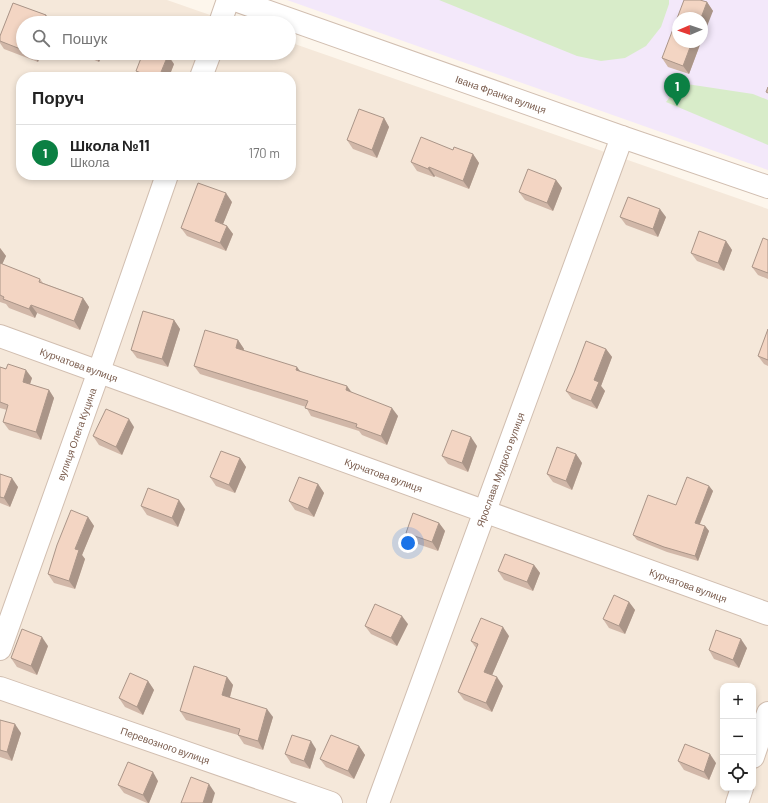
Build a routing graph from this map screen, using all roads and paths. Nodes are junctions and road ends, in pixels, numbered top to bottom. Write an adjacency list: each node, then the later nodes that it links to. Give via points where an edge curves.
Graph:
1 (228, 0): 3 (street)
2 (235, 0): 4 (street, Івана Франка вулиця)
3 (222, 16)
4 (280, 16)
5 (296, 22): 8 (street, Івана Франка вулиця)
6 (207, 60): 7 (street)
7 (203, 72)
8 (622, 137): 10 (street, Івана Франка вулиця); 13 (street, Ярослава Мудрого вулиця)
9 (165, 180): 12 (street, вулиця Олега Куцина)
10 (768, 187)
11 (0, 336): 12 (street, Курчатова вулиця)
12 (99, 371): 13 (street, Курчатова вулиця); 15 (street, вулиця Олега Куцина)
13 (485, 512): 14 (street, Курчатова вулиця); 21 (street, Ярослава Мудрого вулиця)
14 (768, 614)
15 (0, 648)
16 (0, 688): 20 (street, Перевозного вулиця)
17 (768, 714): 18 (street)
18 (754, 755)
19 (741, 791): 22 (street)
20 (331, 803)
21 (378, 803)
22 (737, 803)

